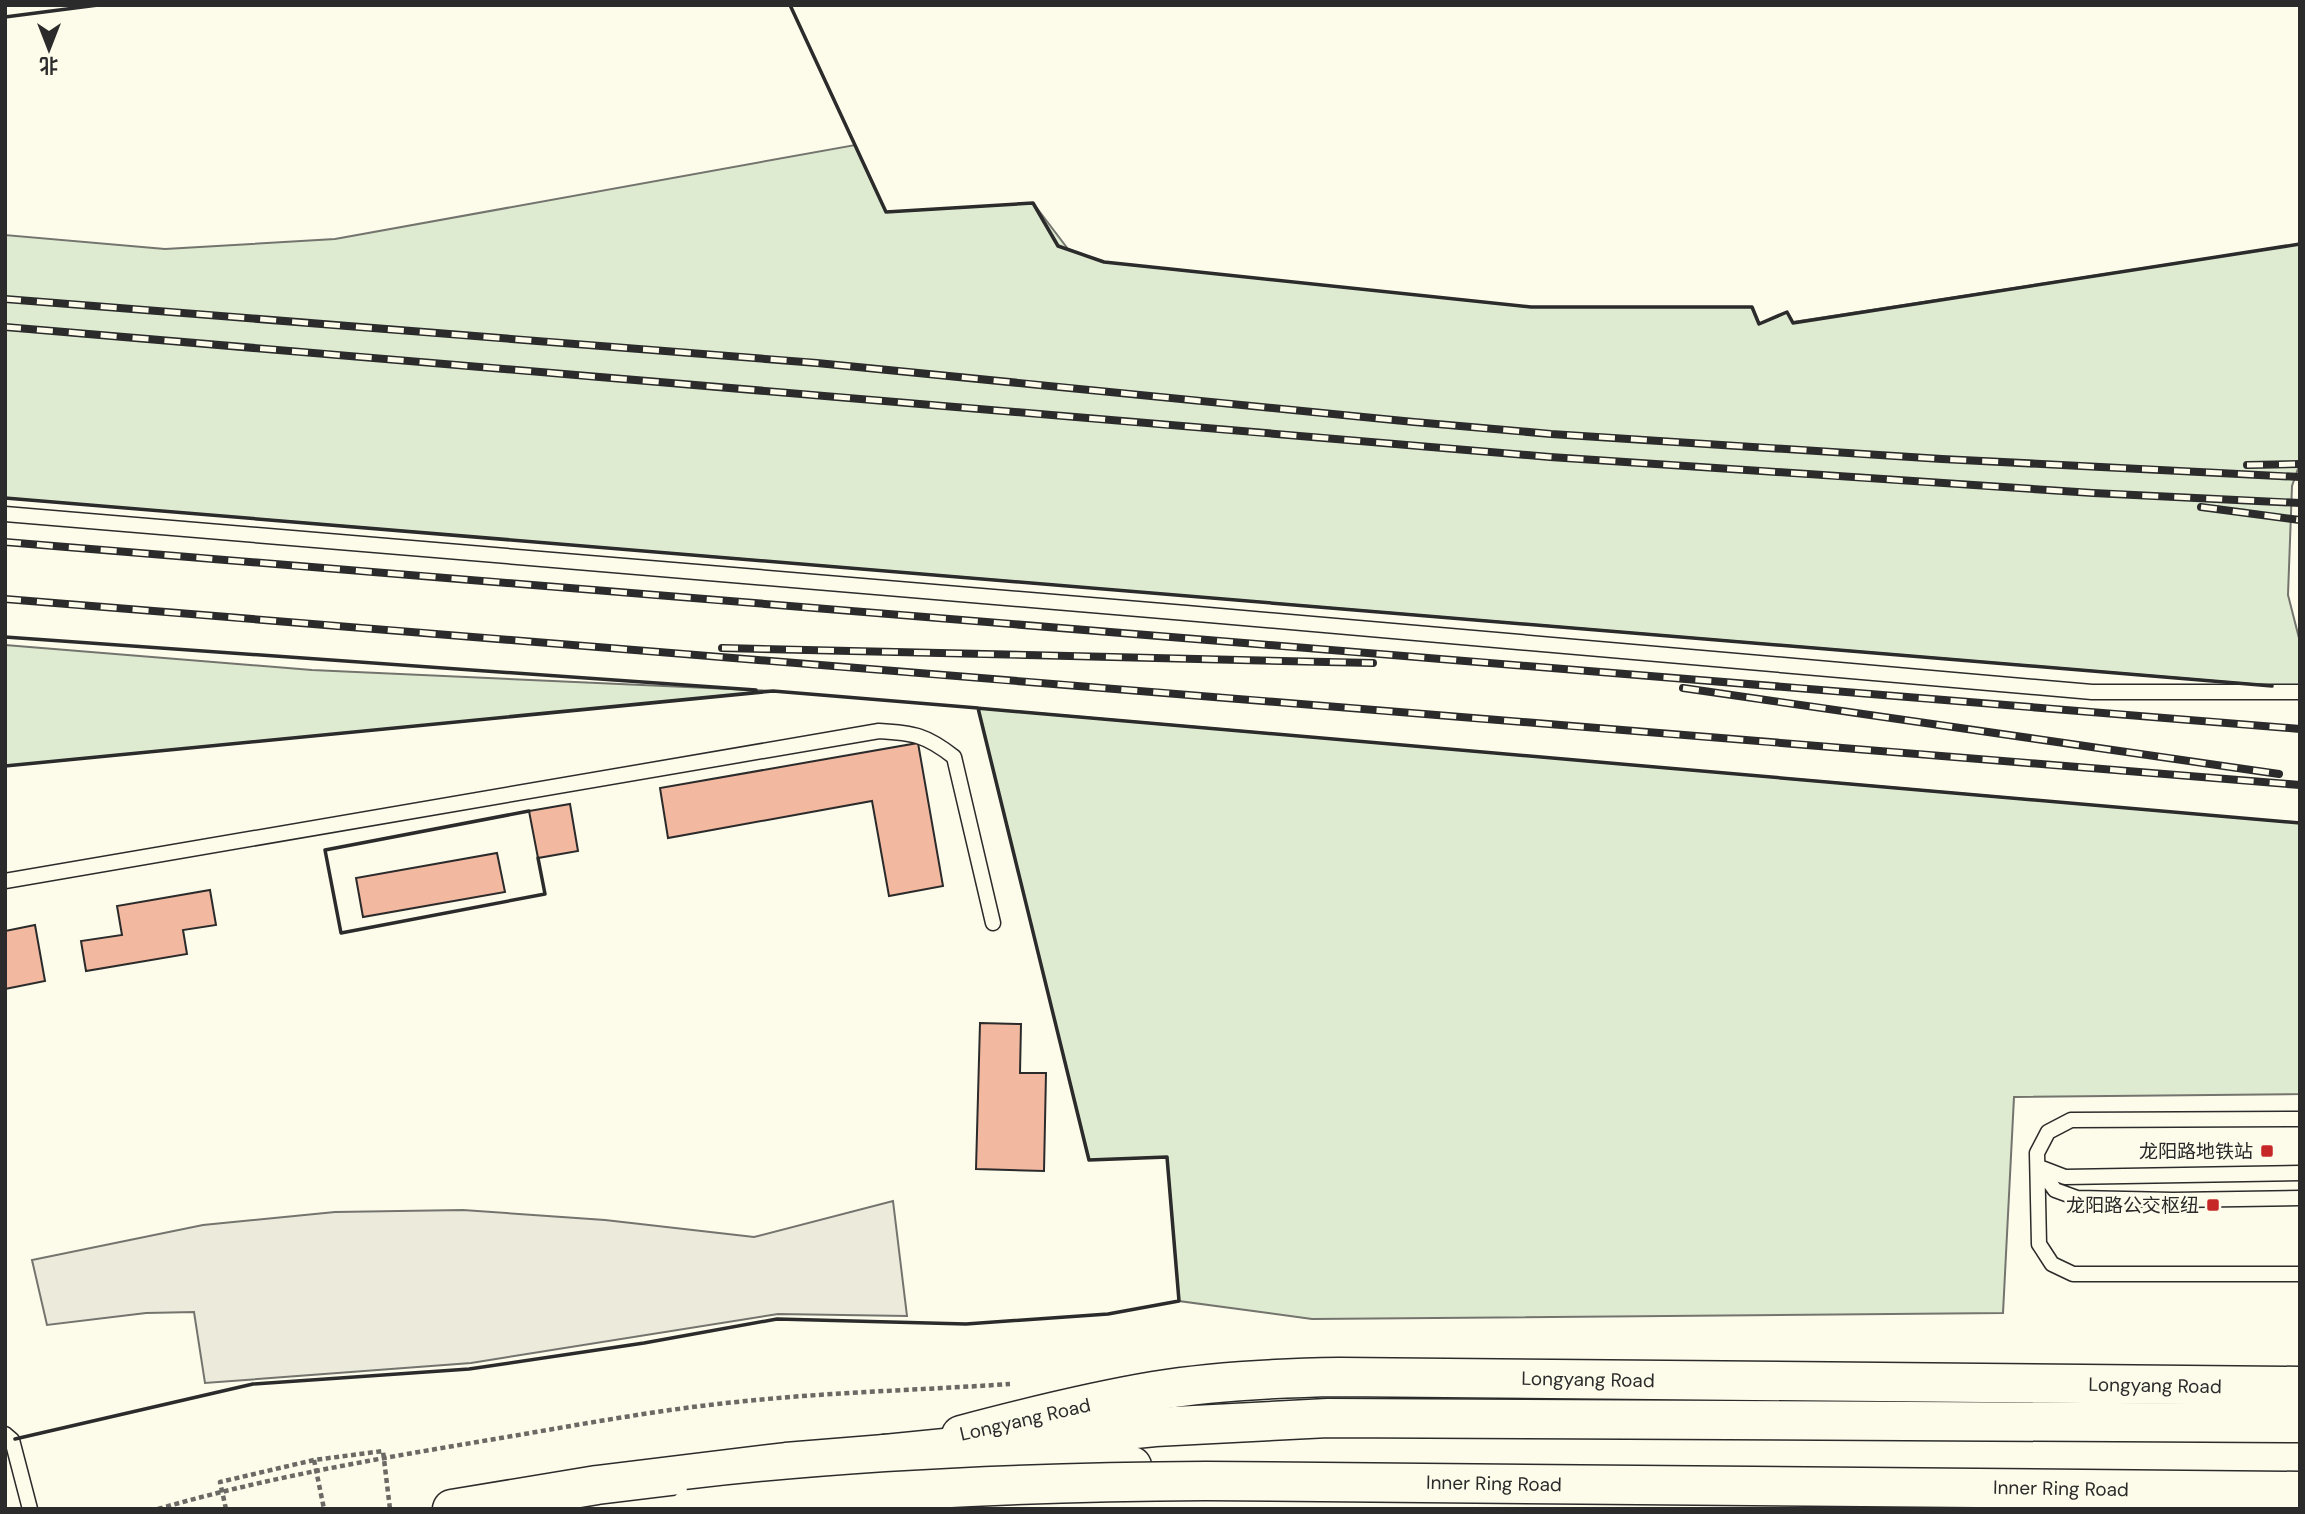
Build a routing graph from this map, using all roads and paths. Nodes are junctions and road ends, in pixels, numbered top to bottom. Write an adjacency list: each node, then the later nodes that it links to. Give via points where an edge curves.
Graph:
1 (5, 514): 2 (lane, via 2092,692)
2 (2300, 692)
3 (5, 881): 4 (lane, via 879,731 909,733 935,742 954,757)
4 (993, 923)
5 (2300, 1119): 6 (lane, via 2071,1120 2048,1132 2037,1153)
6 (2038, 1167): 7 (lane, via 2065,1177); 8 (lane, via 2055,1190 2077,1198); 9 (lane, via 2039,1244 2052,1264 2073,1274)
7 (2300, 1173)
8 (2300, 1198)
9 (2300, 1274)
10 (2300, 1386): 13 (main road, Longyang Road, via 1268,1378 1154,1391 1065,1408)
11 (2300, 1423): 13 (main road, via 1328,1418 1155,1427)
12 (5, 1434): 17 (lane, via 12,1440)
13 (885, 1454): 15 (main road, Longyang Road, via 1160,1468); 21 (main road, Longyang Road, via 597,1485)
14 (314, 1460): 18 (path, via 220,1482); 19 (path, bridge); 20 (path, via 383,1451)
15 (2300, 1476)
16 (2300, 1491): 22 (main road, Inner Ring Road, bridge, via 1206,1480 1054,1482)
17 (30, 1509)
18 (226, 1509)
19 (324, 1509)
20 (390, 1509)
21 (452, 1509)
22 (690, 1509)

